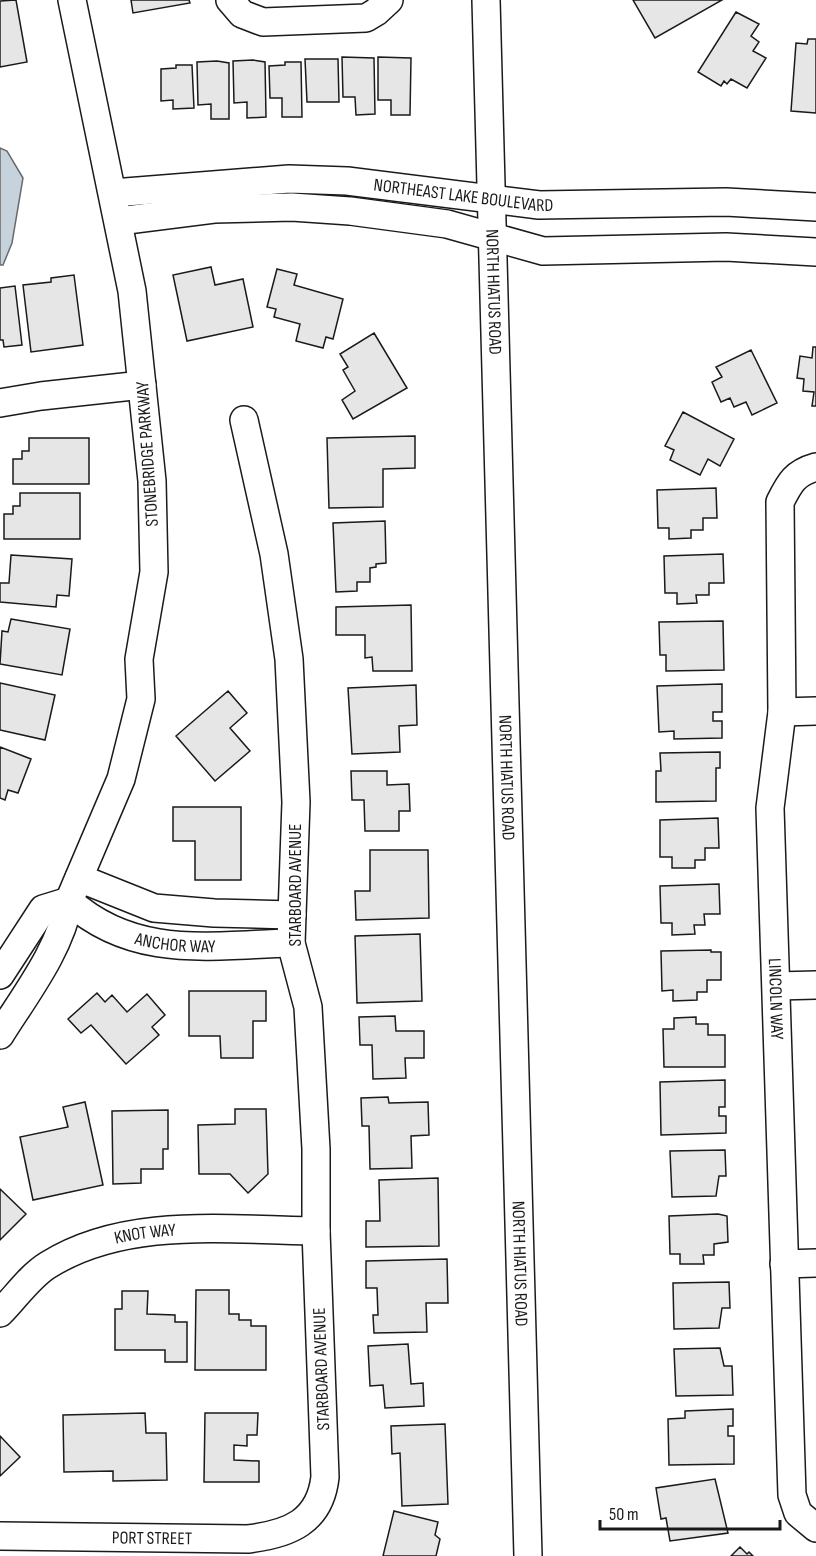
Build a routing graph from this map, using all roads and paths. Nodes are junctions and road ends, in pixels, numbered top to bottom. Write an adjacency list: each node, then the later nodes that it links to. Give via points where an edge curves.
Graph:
1 (72, 0): 5 (street, STONEBRIDGE PARKWAY)
2 (486, 0): 6 (street, NORTH HIATUS ROAD)
3 (388, 2): 4 (street, via 366,18 354,20 263,22)
4 (236, 7)
5 (113, 193): 6 (street, NORTHEAST LAKE BOULEVARD, via 324,180); 8 (street, STONEBRIDGE PARKWAY)
6 (493, 201): 7 (street, NORTHEAST LAKE BOULEVARD, via 539,206 726,202); 9 (street, NORTH HIATUS ROAD)
7 (813, 206): 10 (street)
8 (119, 221): 9 (street, NORTHEAST LAKE BOULEVARD, via 214,209 292,207 447,224); 11 (street, STONEBRIDGE PARKWAY, via 132,291)
9 (494, 239): 10 (street, NORTHEAST LAKE BOULEVARD, via 543,251 726,247); 31 (street, NORTH HIATUS ROAD)
10 (812, 251)
11 (142, 385): 12 (street); 17 (street, STONEBRIDGE PARKWAY, via 152,481 153,572 139,659 141,699 121,779)
12 (0, 403)
13 (244, 420): 18 (street, STARBOARD AVENUE, via 274,554 289,659 296,802)
14 (808, 469): 16 (street, LINCOLN WAY, via 788,486 780,502)
15 (816, 711): 16 (street)
16 (782, 712): 22 (street, LINCOLN WAY, via 770,808)
17 (74, 889): 18 (street, ANCHOR WAY, via 154,908); 19 (street, ANCHOR WAY, via 86,916 134,939 173,947); 20 (street, via 43,909); 23 (street, STONEBRIDGE PARKWAY, via 66,920)
18 (292, 915): 19 (street, STARBOARD AVENUE)
19 (291, 943): 24 (street, STARBOARD AVENUE, via 308,1007)
20 (0, 975)
21 (816, 985): 22 (street)
22 (777, 986): 26 (street, LINCOLN WAY)
23 (0, 1035)
24 (316, 1231): 27 (street, KNOT WAY, via 163,1231 106,1238 47,1265); 28 (street, STARBOARD AVENUE, via 325,1477 317,1505)
25 (816, 1263): 26 (street)
26 (784, 1264): 29 (street, LINCOLN WAY, via 792,1495 798,1513)
27 (0, 1313)
28 (299, 1524): 30 (street, PORT STREET, via 274,1536 248,1539)
29 (814, 1527)
30 (0, 1536)
31 (528, 1556)

